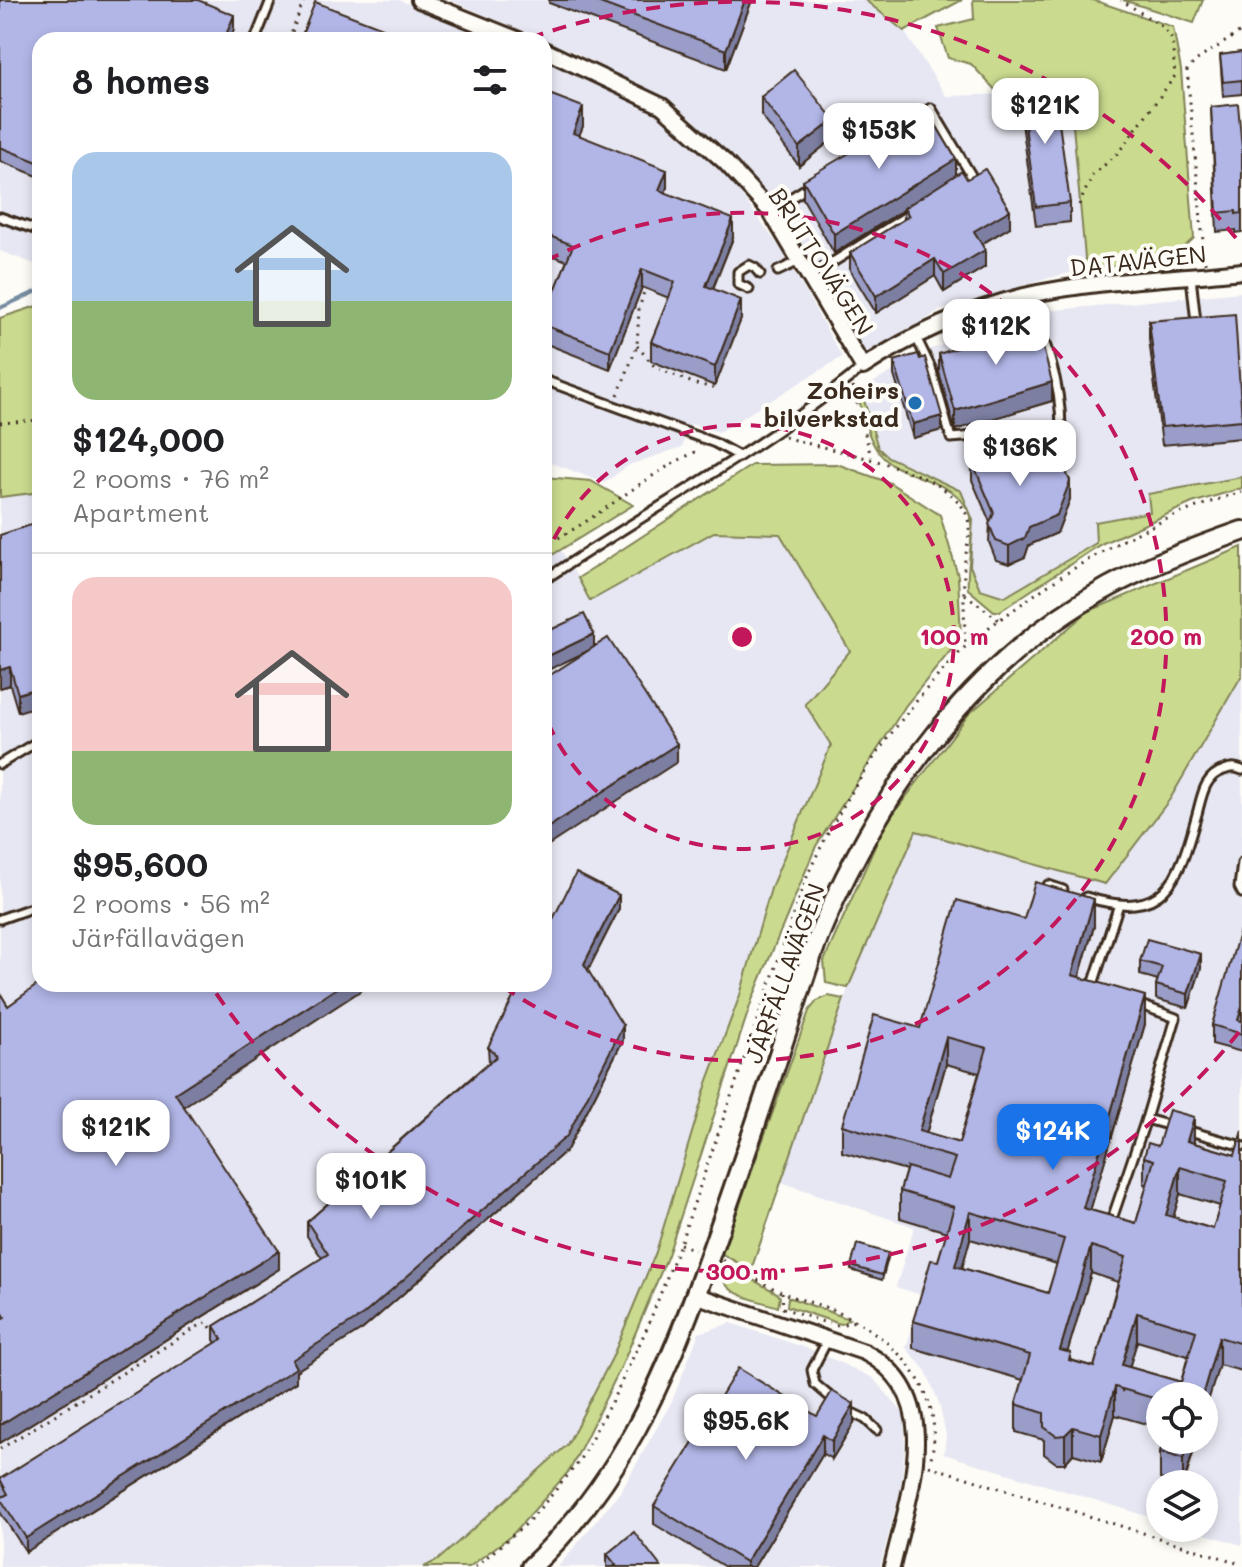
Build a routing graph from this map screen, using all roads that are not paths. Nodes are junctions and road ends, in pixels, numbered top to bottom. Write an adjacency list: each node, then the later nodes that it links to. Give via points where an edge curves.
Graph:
1 (271, 0): 4 (lane)
2 (419, 0): 3 (street)
3 (439, 4): 5 (street)
4 (258, 32)
5 (501, 32)
6 (552, 54): 11 (street, BRUTTOVÄGEN, via 662,106)
7 (917, 117): 8 (lane, via 931,108 971,175)
8 (958, 183)
9 (810, 186): 11 (lane)
10 (917, 209): 19 (lane)
11 (770, 211): 14 (street, BRUTTOVÄGEN)
12 (0, 217): 13 (lane)
13 (32, 228)
14 (799, 261): 16 (lane); 19 (street, BRUTTOVÄGEN)
15 (758, 271): 20 (lane, via 745,266 736,276 738,284)
16 (778, 271)
17 (1242, 271): 18 (street, DATAVÄGEN)
18 (1198, 276): 21 (street, DATAVÄGEN); 22 (lane)
19 (809, 277): 27 (street, BRUTTOVÄGEN)
20 (749, 289)
21 (1025, 296): 23 (lane); 25 (street, DATAVÄGEN)
22 (1196, 322)
23 (1042, 331): 24 (lane); 28 (lane, via 1061,399 1061,429 951,438)
24 (1028, 335)
25 (916, 337): 27 (street, DATAVÄGEN); 28 (lane)
26 (945, 364): 28 (lane)
27 (863, 367): 30 (lane)
28 (931, 368)
29 (552, 383): 30 (lane)
30 (739, 456): 32 (lane)
31 (1242, 531): 47 (street, JÄRFÄLLAVÄGEN, via 1184,551 1107,588 1038,633 961,702 898,783 823,925)
32 (552, 575)
33 (32, 745): 34 (lane)
34 (0, 764)
35 (1242, 770): 39 (lane, via 1221,770 1203,789 1182,863 1164,893 1149,901)
36 (1242, 863): 38 (lane)
37 (1048, 885): 39 (lane)
38 (1242, 893)
39 (1119, 904): 42 (lane, via 1092,988)
40 (32, 908): 41 (lane)
41 (0, 919)
42 (1106, 993)
43 (1134, 1003): 44 (lane, via 1176,1018)
44 (1146, 1119): 45 (lane); 46 (lane)
45 (1242, 1146)
46 (1112, 1219)
47 (695, 1295): 48 (street); 50 (street, JÄRFÄLLAVÄGEN, via 639,1426 599,1490)
48 (828, 1339): 49 (lane, via 812,1370 815,1384); 51 (street, via 884,1363 901,1381 913,1409 915,1460)
49 (877, 1430)
50 (531, 1567)
51 (892, 1567)

